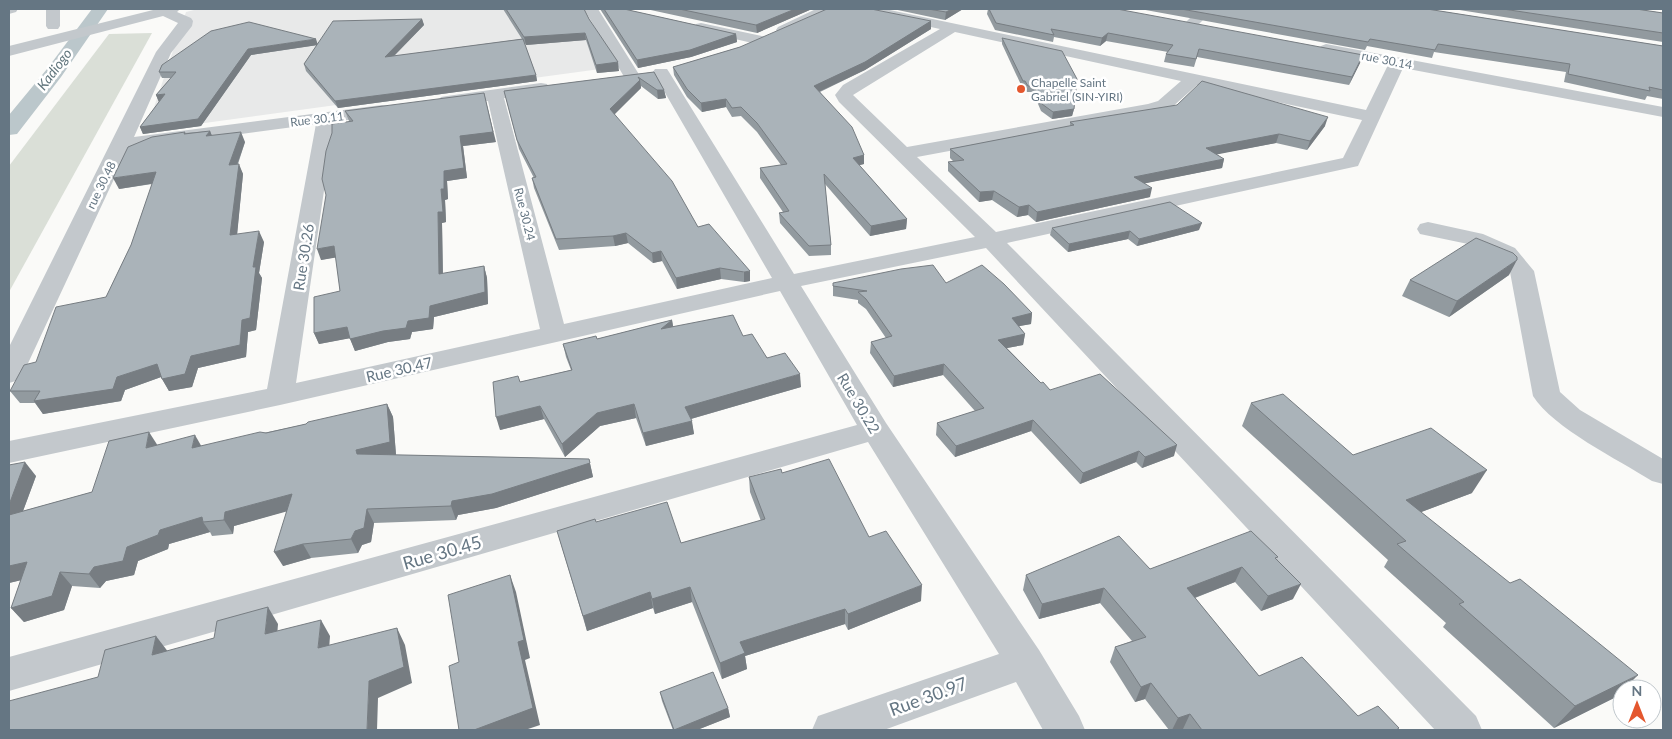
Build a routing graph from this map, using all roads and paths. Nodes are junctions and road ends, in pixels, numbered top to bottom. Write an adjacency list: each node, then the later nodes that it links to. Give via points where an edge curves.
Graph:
1 (54, 9): 12 (street)
2 (591, 9): 18 (street)
3 (826, 9): 13 (street)
4 (866, 9): 10 (street)
5 (1207, 9): 9 (street)
6 (168, 10): 12 (street, via 110,25); 28 (street, rue 30.48, via 186,21 185,26 164,52)
7 (1173, 21): 9 (street)
8 (685, 23): 13 (street)
9 (1191, 24): 11 (street)
10 (952, 28): 20 (street); 29 (street, via 844,95)
11 (1210, 28)
12 (59, 32): 16 (street)
13 (761, 40): 15 (street)
14 (1313, 47): 17 (street, rue 30.14)
15 (735, 50)
16 (9, 51)
17 (1398, 62): 25 (street, rue 30.14); 26 (street)
18 (632, 76): 19 (street); 32 (street, Rue 30.22, via 670,70)
19 (612, 78)
20 (1194, 79): 26 (street); 29 (street, via 1164,105)
21 (554, 86): 22 (street)
22 (495, 94): 23 (street); 33 (street, Rue 30.24)
23 (430, 104)
24 (401, 107): 27 (street, Rue 30.11)
25 (1663, 112)
26 (1372, 117): 31 (street, Rue 30.47, via 1351,162)
27 (326, 118): 28 (street, Rue 30.11); 35 (street, Rue 30.26)
28 (121, 144): 34 (street, rue 30.48)
29 (903, 154): 31 (street)
30 (1428, 229): 38 (street, via 1475,239 1507,253 1522,272 1547,396 1570,417)
31 (991, 240): 32 (street, Rue 30.47); 43 (street)
32 (788, 282): 33 (street, Rue 30.47); 36 (street, Rue 30.22)
33 (554, 334): 35 (street, Rue 30.47)
34 (9, 374)
35 (280, 396): 37 (street, Rue 30.47)
36 (875, 430): 39 (street, Rue 30.22); 40 (street, Rue 30.45)
37 (9, 452)
38 (1663, 473)
39 (1025, 662): 41 (street, Rue 30.97); 42 (street, Rue 30.22)
40 (9, 674)
41 (832, 730)
42 (1065, 730)
43 (1462, 730)

